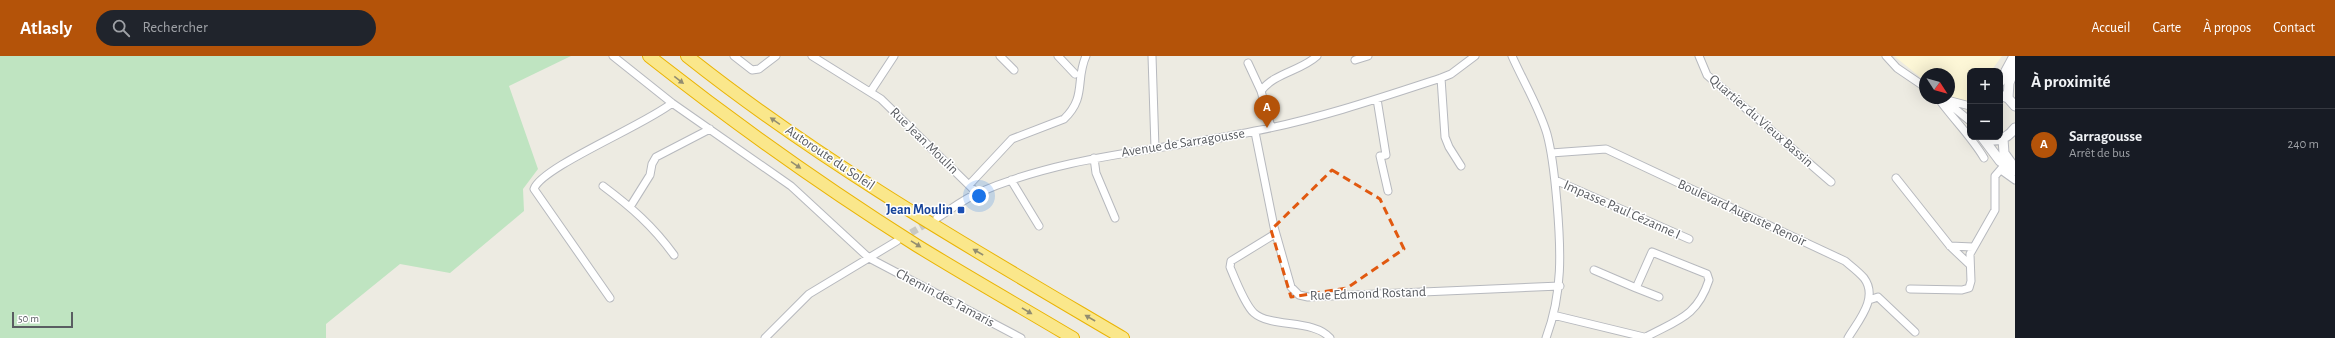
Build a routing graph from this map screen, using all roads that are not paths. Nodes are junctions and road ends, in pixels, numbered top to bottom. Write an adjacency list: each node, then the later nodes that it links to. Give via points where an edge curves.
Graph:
1 (613, 56): 32 (street, Chemin des Tamaris)
2 (649, 56): 84 (highway, Autoroute du Soleil, one-way to 84, via 708,102 825,184 916,244)
3 (687, 56): 85 (highway, Autoroute du Soleil, one-way to 3, via 922,220 817,151)
4 (734, 56): 5 (street, via 752,70 759,69)
5 (776, 56)
6 (812, 56): 27 (street, Rue Jean Moulin)
7 (894, 56): 27 (street)
8 (1000, 56): 22 (street)
9 (1058, 56): 23 (street)
10 (1086, 56): 57 (street, via 1082,64 1078,100 1069,114 1064,119 1012,139)
11 (1152, 56): 44 (street)
12 (1317, 56): 28 (street, via 1266,84)
13 (1368, 56): 19 (street)
14 (1475, 56): 25 (street, Avenue de Sarragousse, via 1451,74)
15 (1512, 56): 45 (street, via 1546,132)
16 (1699, 56): 56 (street, Quartier du Vieux Bassin, via 1707,75)
17 (1886, 56): 26 (street, via 1897,68)
18 (2014, 56): 24 (street)
19 (1355, 60)
20 (1248, 63): 28 (street)
21 (2015, 68): 29 (street)
22 (1014, 70)
23 (1075, 74)
24 (2003, 76)
25 (1441, 78): 30 (street, Avenue de Sarragousse); 49 (street, via 1445,137)
26 (1919, 83)
27 (871, 91): 57 (street, Rue Jean Moulin)
28 (1261, 91): 38 (street)
29 (2004, 97): 36 (street)
30 (1377, 99): 38 (street, Avenue de Sarragousse); 59 (street, via 1386,154 1380,156)
31 (1955, 102): 35 (street)
32 (672, 104): 39 (street, Chemin des Tamaris); 78 (street, via 536,182 534,189)
33 (1944, 104): 47 (street)
34 (1948, 104): 37 (street)
35 (1967, 105)
36 (2015, 106)
37 (1967, 119)
38 (1271, 128): 41 (street, Avenue de Sarragousse)
39 (710, 129): 61 (street, via 656,157 650,175); 71 (street, Chemin des Tamaris, via 812,203 840,233)
40 (2015, 129): 42 (street)
41 (1255, 132): 44 (street, Avenue de Sarragousse); 65 (street, Rue Edmond Rostand)
42 (2003, 139): 48 (street)
43 (1984, 140): 48 (street)
44 (1155, 148): 46 (street, Avenue de Sarragousse)
45 (1551, 153): 54 (street); 79 (street, Boulevard Auguste Renoir, via 1606,149 1620,155 1845,261 1864,278 1869,290)
46 (1094, 158): 53 (street, Avenue de Sarragousse); 63 (street, via 1096,173)
47 (1984, 158)
48 (2005, 165): 50 (street); 51 (street); 55 (street); 69 (street, via 1995,176 1994,210)
49 (1461, 166)
50 (2015, 168)
51 (2015, 171)
52 (1896, 178): 68 (street)
53 (1011, 180): 60 (street, Avenue de Sarragousse); 64 (street)
54 (1555, 180): 66 (street, Impasse Paul Cézanne I); 74 (street, via 1561,248)
55 (2015, 180)
56 (1831, 182)
57 (969, 185): 60 (street, Rue Jean Moulin)
58 (603, 186): 61 (street)
59 (1388, 192)
60 (977, 193): 62 (street, Avenue de Sarragousse)
61 (630, 207): 70 (street, via 656,231)
62 (937, 218)
63 (1115, 218)
64 (1038, 226)
65 (1276, 234): 74 (street, Rue Edmond Rostand, via 1291,287 1299,296); 86 (street, via 1231,261 1230,267 1250,308 1259,317 1319,330)
66 (1689, 239)
67 (897, 241): 71 (street)
68 (1950, 246): 69 (street); 72 (street)
69 (1973, 247): 72 (street)
70 (674, 255)
71 (869, 258): 82 (street, via 809,294); 83 (street, Chemin des Tamaris)
72 (1969, 264): 76 (street, via 1972,281 1966,290)
73 (1594, 270): 75 (street)
74 (1560, 286): 80 (street)
75 (1636, 288): 77 (street); 88 (street, via 1652,252 1700,270 1707,274 1709,280 1698,306)
76 (1910, 289)
77 (1659, 297)
78 (610, 298)
79 (1869, 300): 81 (street, via 1878,298); 89 (street)
80 (1553, 315): 87 (street); 88 (street)
81 (1916, 332)
82 (765, 338)
83 (1021, 338)
84 (1073, 338)
85 (1123, 338)
86 (1330, 338)
87 (1546, 338)
88 (1647, 338)
89 (1848, 338)

